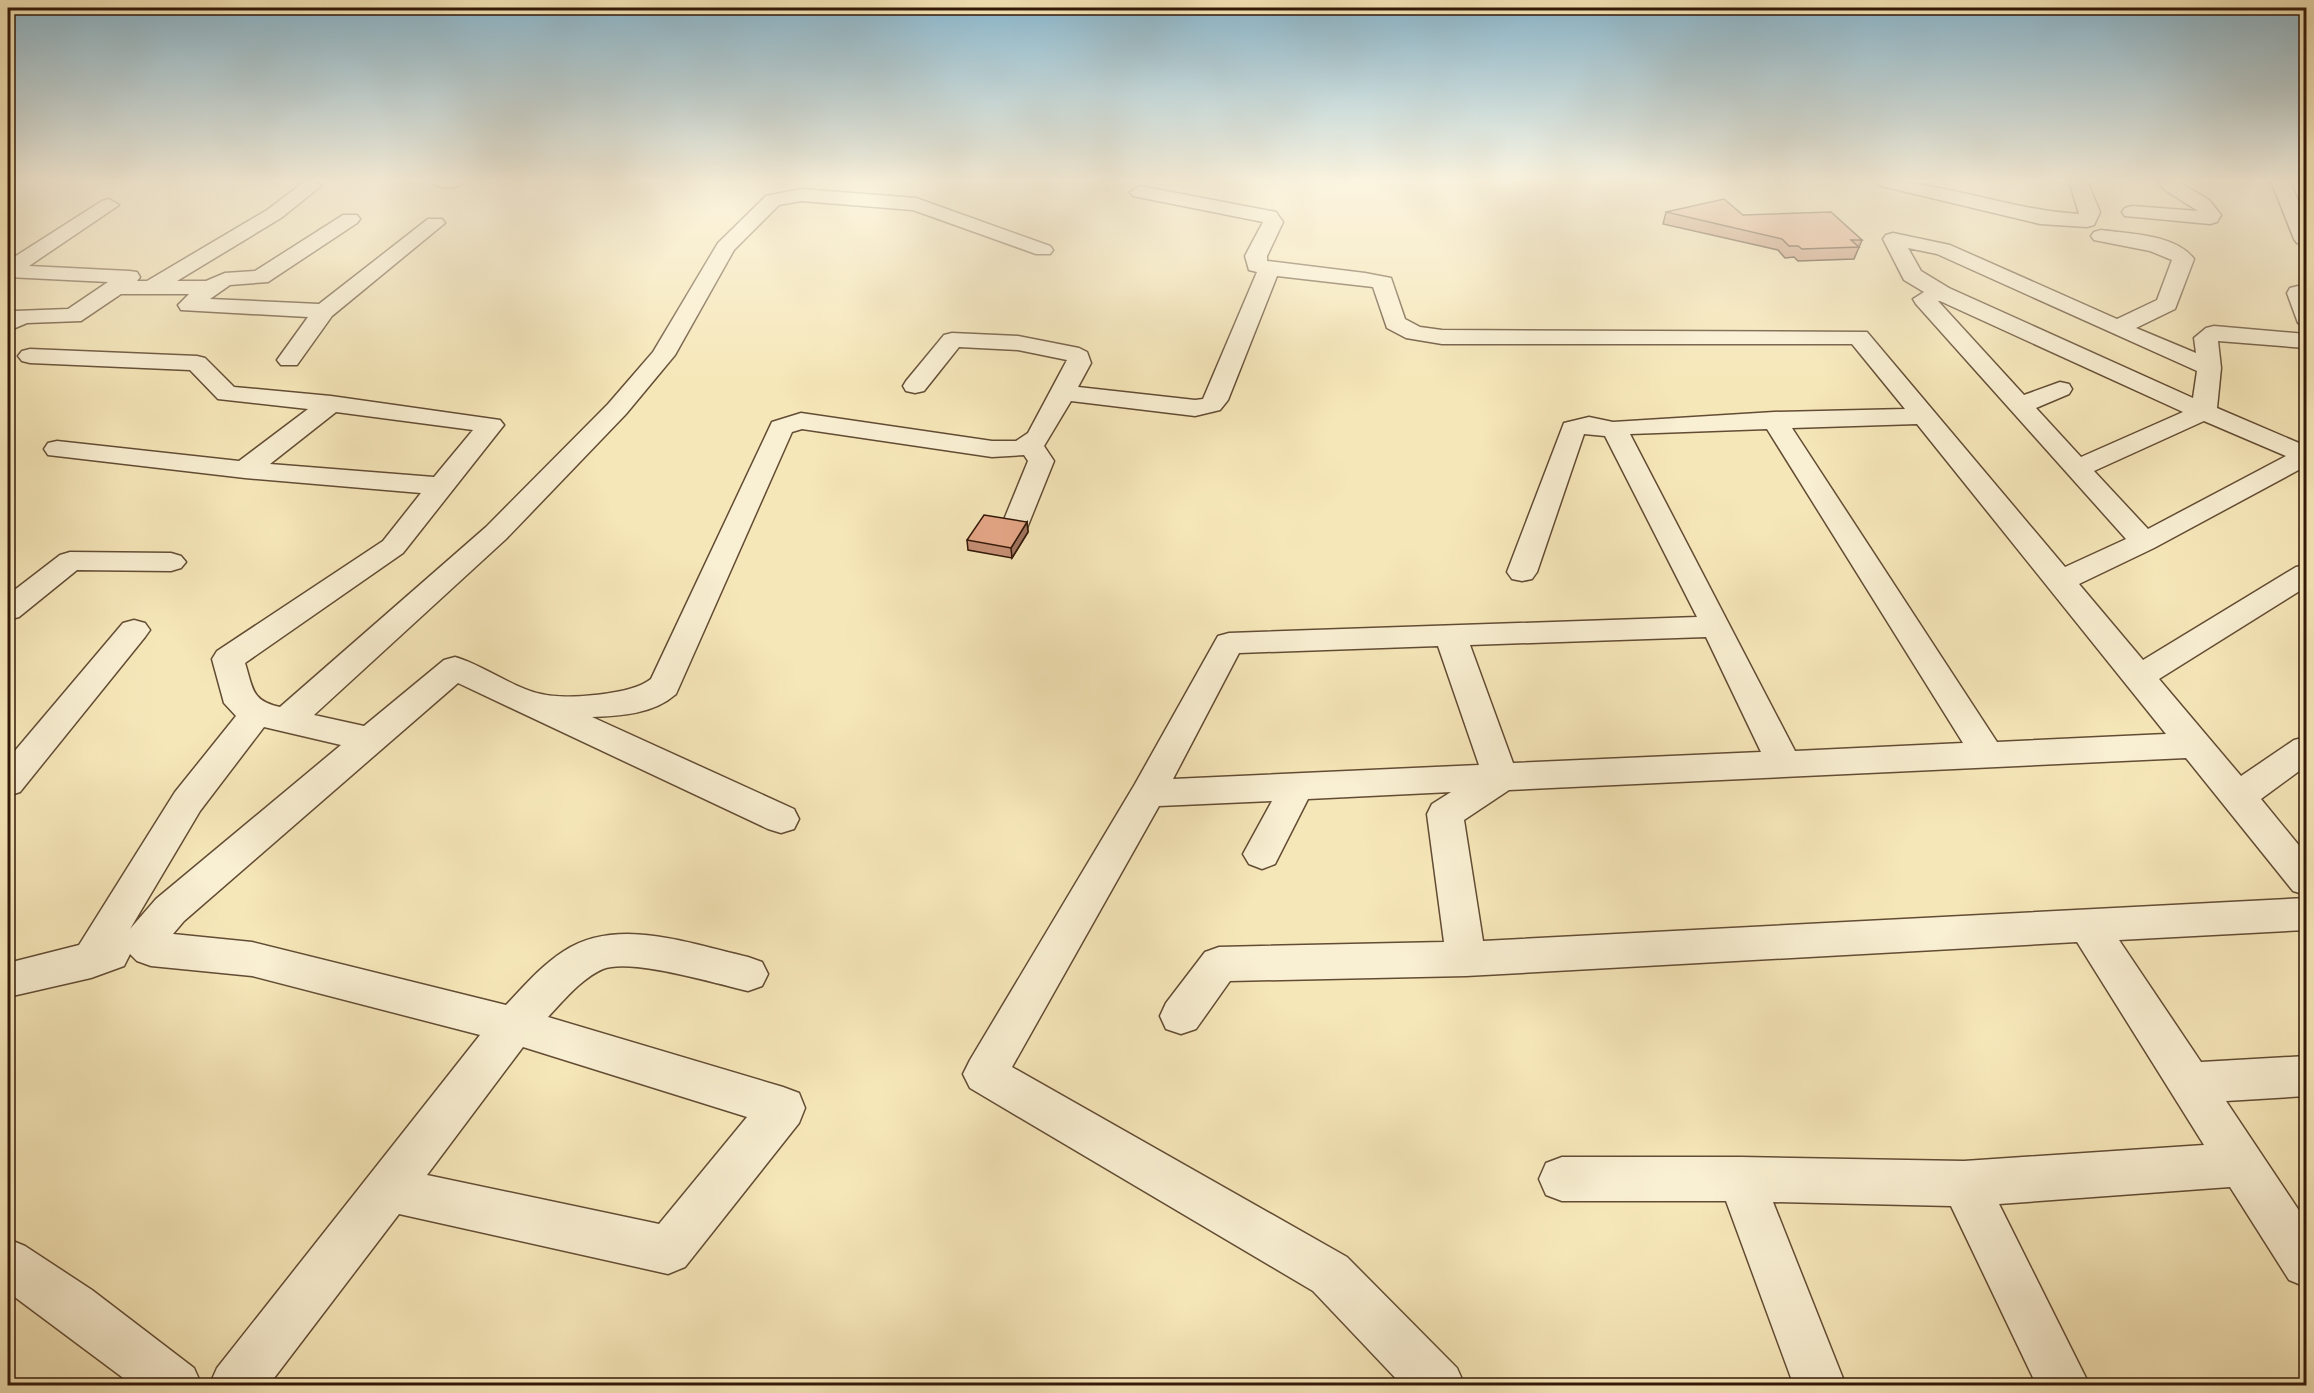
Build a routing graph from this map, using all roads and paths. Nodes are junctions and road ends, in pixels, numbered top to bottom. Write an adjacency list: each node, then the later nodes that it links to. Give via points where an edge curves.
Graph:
1 (46, 246): 13 (street)
2 (221, 246): 15 (street)
3 (308, 246): 16 (street, via 260,277 228,278)
4 (406, 246): 19 (street)
5 (727, 246): 54 (street, via 663,355 617,409 496,533)
6 (1031, 246): 11 (street)
7 (1262, 246): 12 (street, via 1255,262)
8 (1897, 246): 17 (street, via 1912,275)
9 (1928, 246): 22 (street, via 1943,249)
10 (2156, 246): 22 (street, via 2181,256 2183,262 2171,296 2167,304)
11 (1042, 250)
12 (1269, 269): 29 (street, via 1211,405 1195,408); 33 (street, via 1376,280 1383,283 1395,323 1414,333 1442,338 1859,338)
13 (8, 271): 14 (street, via 129,277)
14 (116, 287): 15 (street); 21 (street, via 73,316 23,315)
15 (152, 287): 16 (street)
16 (210, 288): 19 (street, via 189,305)
17 (1941, 293): 31 (street, via 1924,300); 32 (street)
18 (2298, 293): 20 (street)
19 (324, 310): 25 (street)
20 (2307, 318)
21 (8, 324)
22 (2119, 327): 26 (street)
23 (2307, 341): 26 (street, via 2214,333 2206,338)
24 (30, 356): 30 (street, via 197,363 227,394)
25 (289, 360)
26 (2209, 368): 32 (street)
27 (915, 386): 29 (street, via 948,343 970,339 1076,354 1079,363)
28 (2060, 389): 31 (street)
29 (1063, 393): 36 (street)
30 (332, 404): 40 (street); 41 (street, via 491,425)
31 (2021, 405): 39 (street)
32 (2204, 412): 38 (street); 39 (street)
33 (1924, 416): 34 (street); 47 (street)
34 (1773, 420): 35 (street, via 1629,426); 58 (street)
35 (1617, 430): 45 (street, via 1589,425 1573,428); 49 (street)
36 (1031, 446): 42 (street, via 1041,460); 53 (street, via 1022,450 992,449 801,421 786,423 777,432 658,694 625,702)
37 (57, 449): 40 (street)
38 (2307, 455): 43 (street)
39 (2078, 468): 43 (street)
40 (245, 470): 41 (street)
41 (441, 486): 54 (street, via 393,547 228,658 241,704)
42 (1017, 522)
43 (2144, 542): 47 (street)
44 (171, 562): 48 (street, via 70,561)
45 (1522, 572)
46 (2307, 574): 52 (street)
47 (2060, 581): 52 (street)
48 (8, 610)
49 (1717, 626): 51 (street); 59 (street)
50 (134, 630): 61 (street)
51 (1450, 634): 60 (street); 63 (street, via 1229,643)
52 (2139, 677): 56 (street)
53 (533, 706): 55 (street, via 455,668); 65 (street)
54 (272, 718): 55 (street); 72 (street, via 237,735 181,811)
55 (371, 740): 70 (street, via 170,910)
56 (2196, 745): 58 (street); 64 (street)
57 (2307, 749): 64 (street)
58 (1988, 755): 59 (street)
59 (1785, 765): 60 (street)
60 (1501, 777): 62 (street); 71 (street, via 1445,814)
61 (8, 783)
62 (1297, 786): 63 (street); 66 (street)
63 (1148, 793): 88 (street, via 985,1074 1330,1274)
64 (2238, 797): 67 (street)
65 (781, 819)
66 (1262, 854)
67 (2307, 880)
68 (2307, 914): 69 (street)
69 (2088, 926): 71 (street); 78 (street)
70 (143, 942): 72 (street); 76 (street, via 151,949 252,959)
71 (1466, 959): 75 (street, via 1219,964)
72 (91, 961): 74 (street)
73 (748, 974): 76 (street, via 624,950 598,952 576,963)
74 (8, 980)
75 (1181, 1016)
76 (513, 1025): 83 (street); 83 (street, via 783,1108 668,1250)
77 (2307, 1076): 78 (street)
78 (2190, 1083): 79 (street)
79 (2243, 1164): 82 (street); 85 (street)
80 (1562, 1179): 81 (street)
81 (1742, 1179): 82 (street); 89 (street)
82 (1965, 1184): 90 (street)
83 (389, 1189): 87 (street)
84 (8, 1263): 86 (street)
85 (2307, 1263)
86 (176, 1386)
87 (235, 1386)
88 (1439, 1386)
89 (1820, 1386)
90 (2064, 1386)

